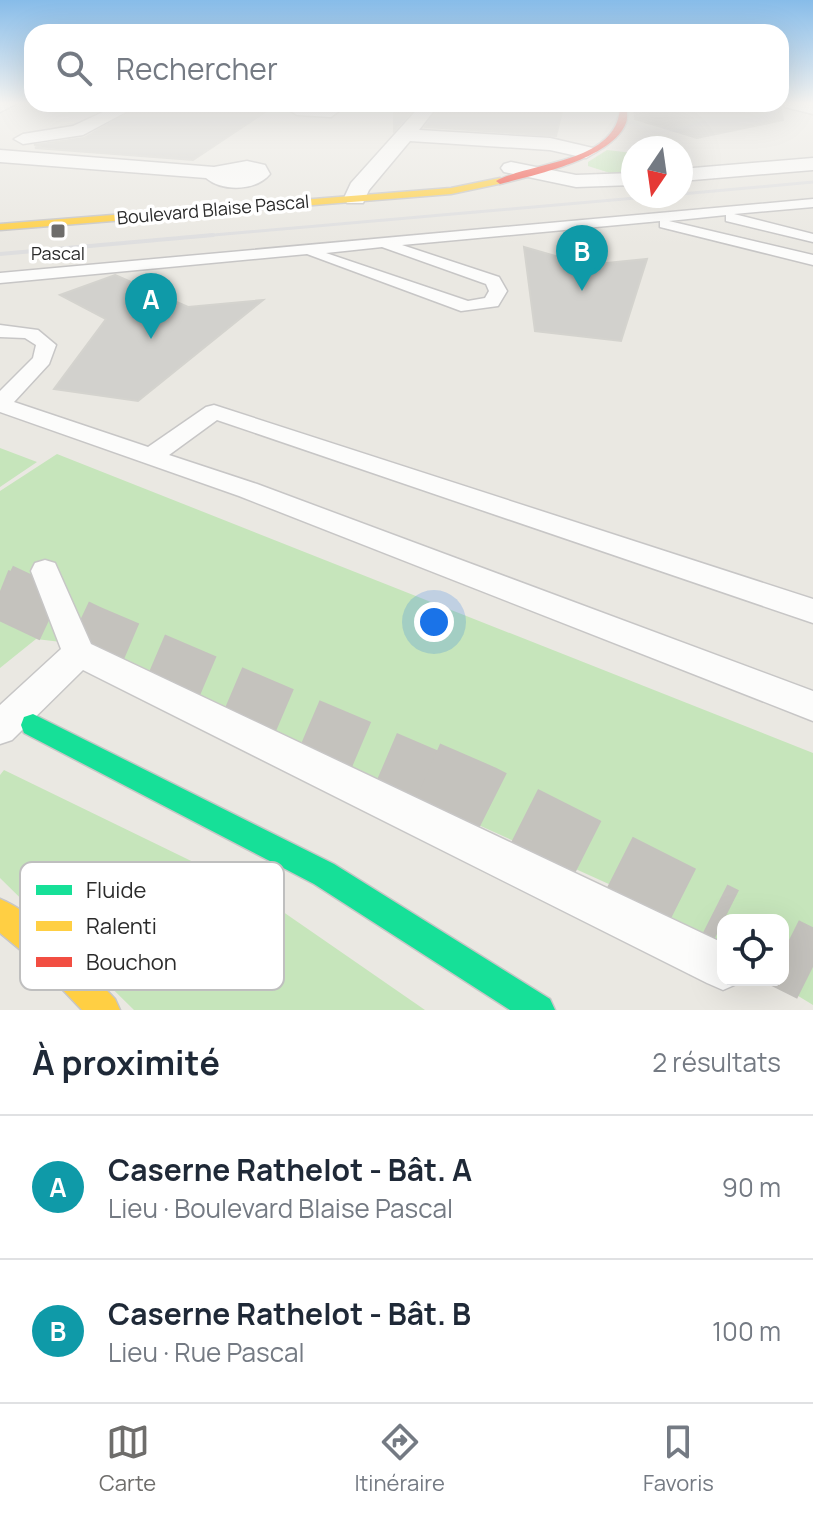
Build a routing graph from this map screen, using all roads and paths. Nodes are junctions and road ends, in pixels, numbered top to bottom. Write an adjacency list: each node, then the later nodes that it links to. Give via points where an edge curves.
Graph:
1 (392, 151): 18 (street)
2 (452, 151): 7 (street)
3 (572, 151): 10 (main road, Boulevard Blaise Pascal)
4 (574, 151): 9 (main road)
5 (0, 156): 6 (street)
6 (42, 159): 12 (street); 16 (street)
7 (446, 162)
8 (813, 164): 13 (street)
9 (557, 166): 10 (street); 14 (street)
10 (534, 167): 11 (street); 15 (street, via 576,181); 17 (main road, Boulevard Blaise Pascal, via 451,191)
11 (511, 168): 17 (main road, Boulevard Blaise Pascal)
12 (216, 173)
13 (693, 174)
14 (621, 178)
15 (621, 179)
16 (0, 180)
17 (426, 191): 18 (main road, Boulevard Blaise Pascal)
18 (355, 198): 22 (main road, Boulevard Blaise Pascal)
19 (813, 203): 20 (lane)
20 (708, 213): 21 (lane); 23 (lane)
21 (646, 219): 24 (lane); 26 (lane)
22 (0, 227)
23 (813, 238)
24 (380, 243): 25 (lane); 25 (lane, via 493,281 498,291 492,302 467,307)
25 (304, 250): 27 (lane)
26 (813, 260)
27 (0, 278)
28 (0, 331): 29 (lane, via 28,332 46,345 42,360)
29 (0, 404): 30 (lane)
30 (150, 457): 32 (lane, via 214,412); 34 (lane)
31 (45, 571): 33 (lane)
32 (813, 611)
33 (79, 653): 36 (lane); 39 (lane)
34 (813, 706)
35 (33, 725): 42 (main road, via 324,874)
36 (0, 728)
37 (0, 914): 38 (main road)
38 (20, 930)
39 (717, 964)
40 (85, 990): 41 (main road)
41 (104, 1010)
42 (539, 1010)

